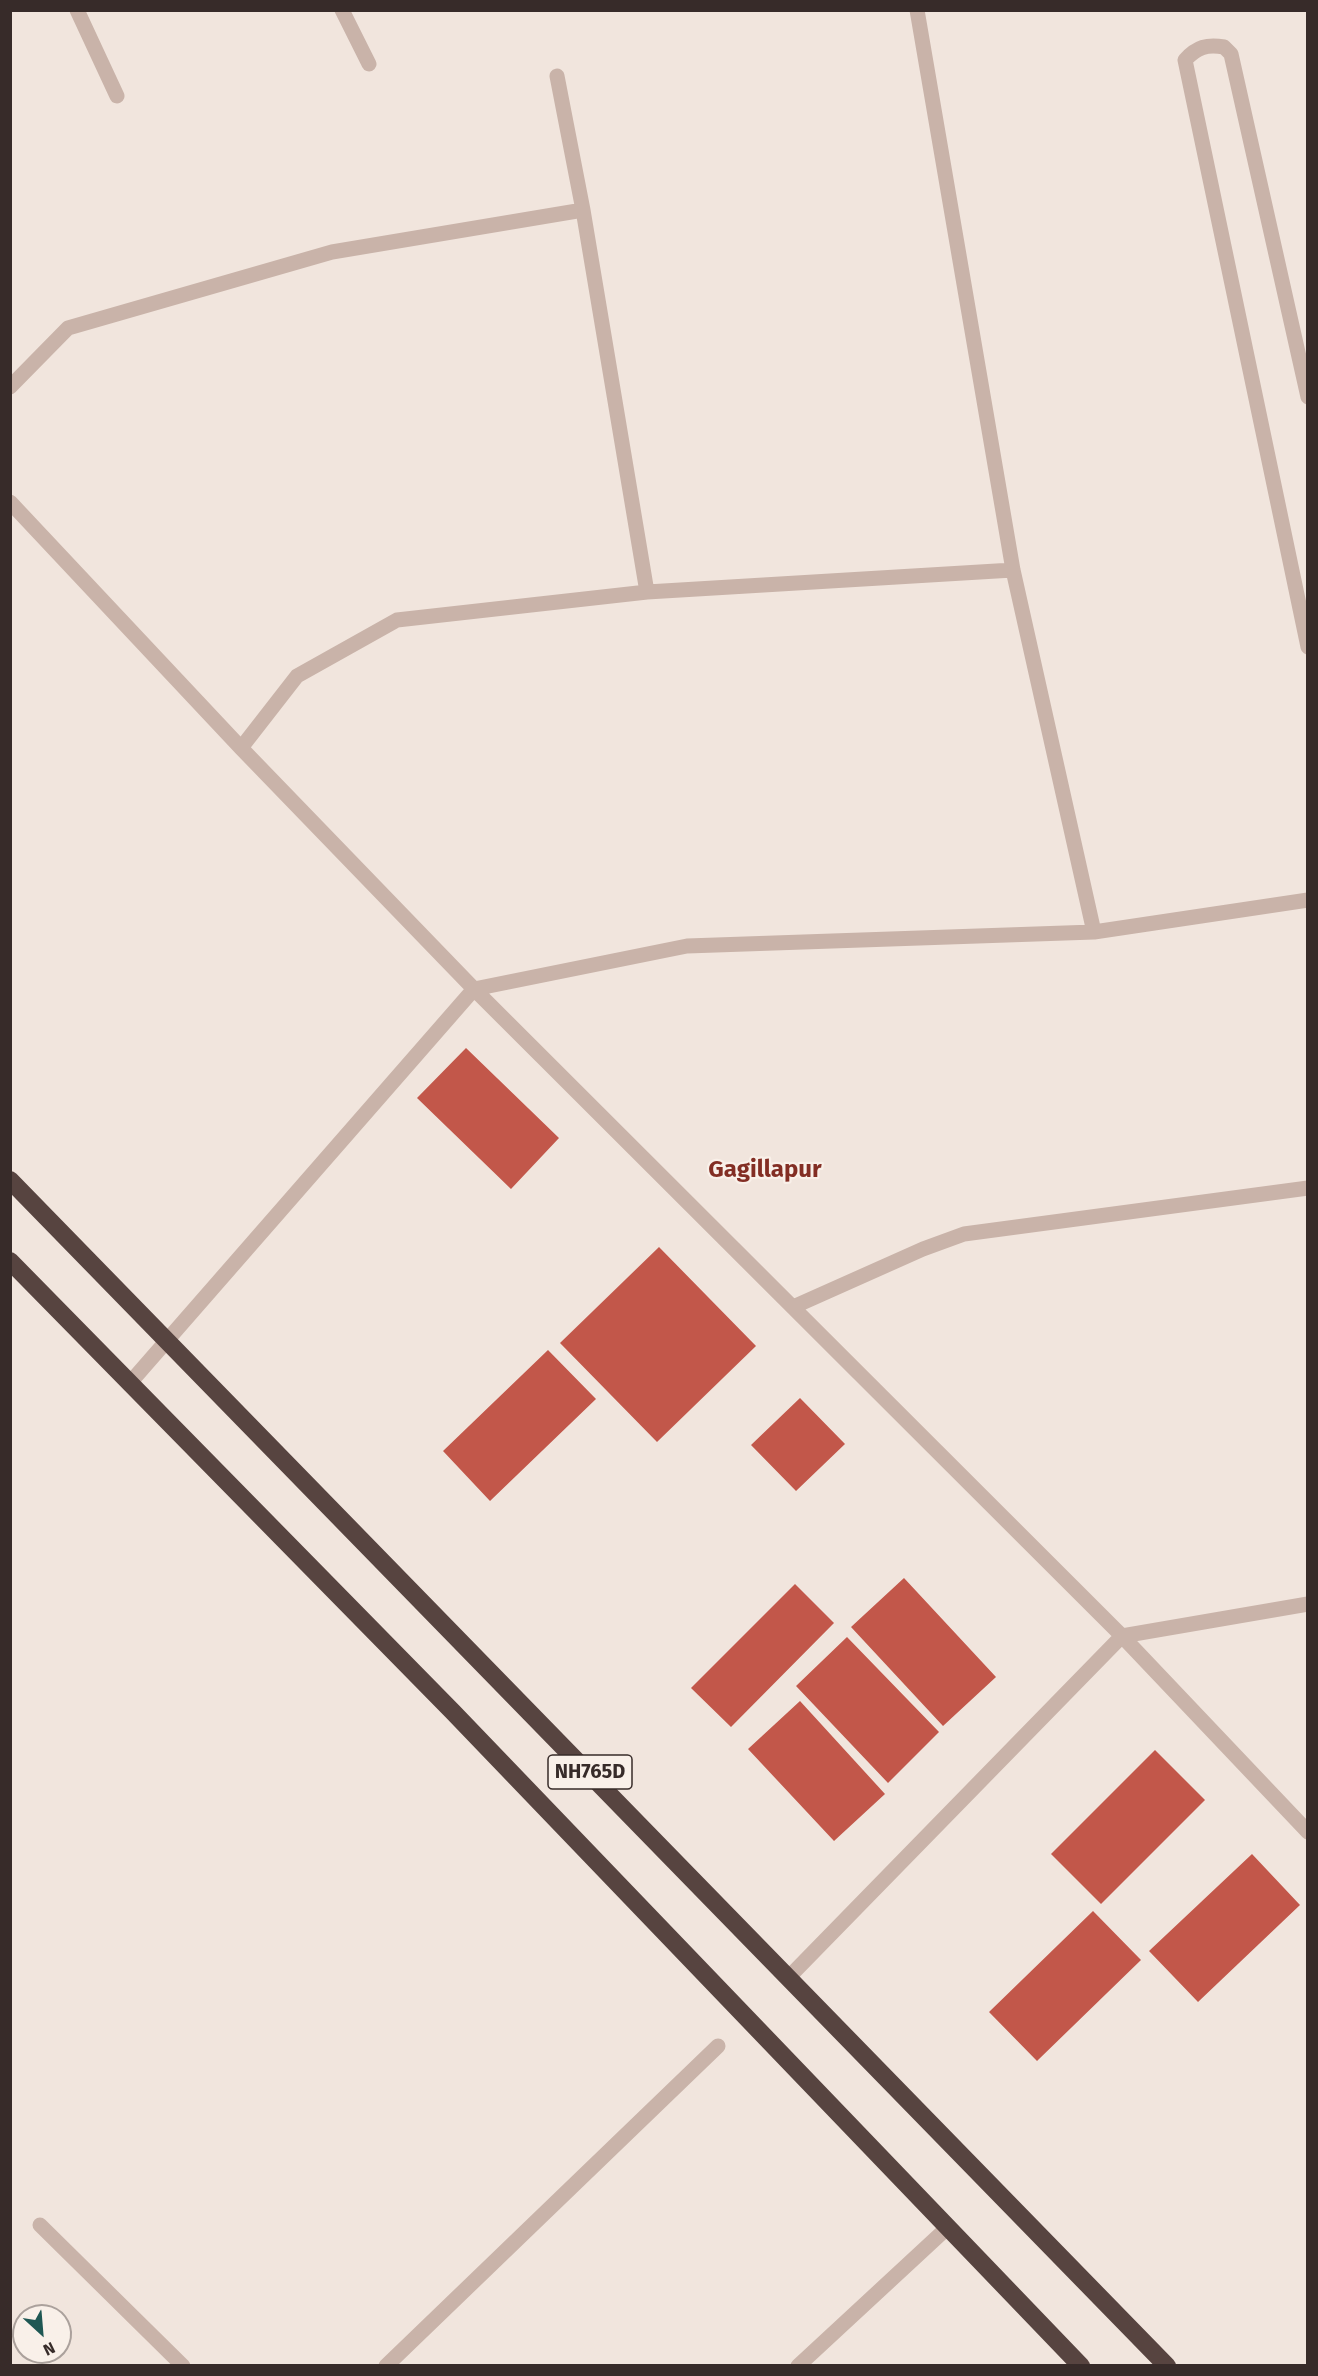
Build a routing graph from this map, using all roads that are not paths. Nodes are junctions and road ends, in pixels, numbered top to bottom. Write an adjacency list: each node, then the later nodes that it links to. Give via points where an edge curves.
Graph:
1 (77, 10): 6 (street)
2 (342, 10): 4 (street)
3 (917, 10): 11 (street)
4 (369, 64)
5 (557, 76): 7 (street)
6 (117, 96)
7 (583, 210): 8 (street, via 332,252 68,328); 13 (street)
8 (10, 387)
9 (1308, 397): 12 (street, via 1231,54 1224,47 1210,45 1194,50 1185,60)
10 (10, 502): 15 (street)
11 (1013, 570): 13 (street); 17 (street)
12 (1301, 585): 14 (street)
13 (647, 592): 15 (street, via 398,620 297,676)
14 (1308, 647)
15 (241, 748): 18 (street)
16 (1308, 900): 17 (street)
17 (1094, 932): 18 (street, via 687,946)
18 (474, 989): 22 (street); 23 (street)
19 (10, 1180): 23 (highway, NH765D)
20 (1308, 1188): 22 (street, via 964,1234)
21 (10, 1261): 24 (highway, NH765D)
22 (793, 1307): 26 (street)
23 (167, 1339): 24 (street); 28 (highway, NH765D)
24 (129, 1384): 31 (highway, NH765D, via 453,1712)
25 (1308, 1604): 26 (street)
26 (1122, 1636): 27 (street); 28 (street)
27 (1308, 1832)
28 (789, 1977): 36 (highway, NH765D)
29 (718, 2046): 33 (street)
30 (40, 2225): 32 (street)
31 (947, 2228): 34 (street); 35 (highway, NH765D)
32 (183, 2366)
33 (386, 2366)
34 (798, 2366)
35 (1081, 2366)
36 (1167, 2366)

